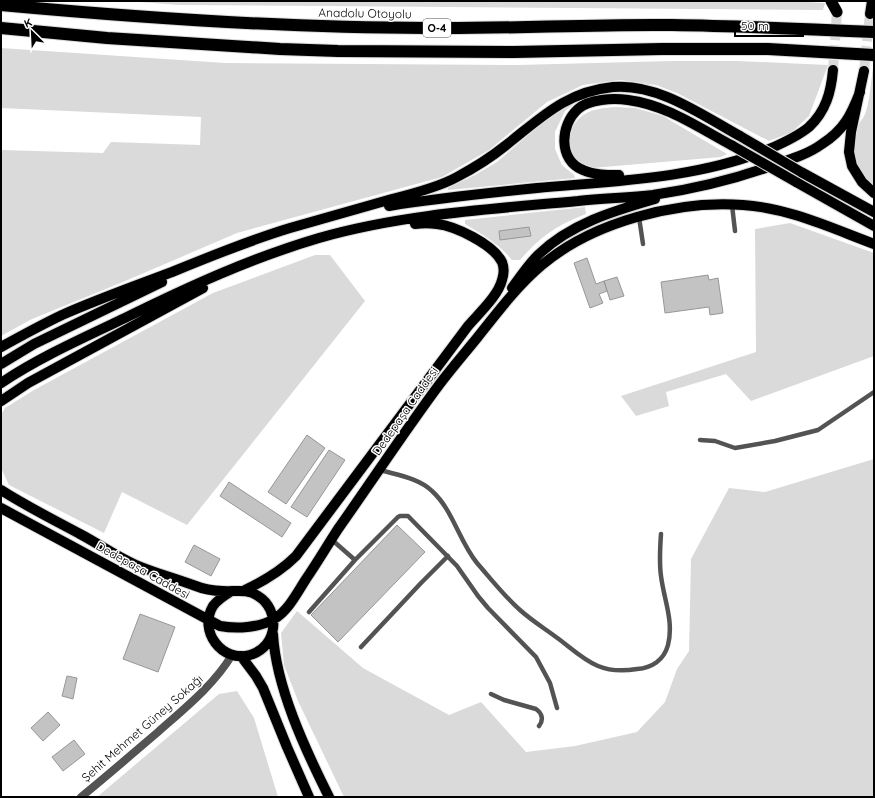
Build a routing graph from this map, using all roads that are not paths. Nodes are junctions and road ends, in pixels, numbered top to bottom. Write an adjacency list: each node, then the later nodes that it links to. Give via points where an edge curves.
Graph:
1 (831, 1): 4 (highway)
2 (872, 1): 5 (main road)
3 (1, 5): 7 (highway, Anadolu Otoyolu / O-4, via 282,26 425,28 670,25)
4 (839, 6)
5 (870, 14)
6 (1, 30): 8 (highway, O-4, via 338,51 760,49)
7 (874, 32)
8 (874, 55)
9 (833, 70): 12 (main road, via 826,105 809,128 758,154)
10 (864, 71): 11 (main road)
11 (860, 92): 13 (main road, via 852,114 844,125 822,144 803,154); 14 (main road, via 849,152 852,166 862,182)
12 (687, 172): 18 (main road, bridge, via 610,175 582,170 566,154 564,130 579,108 592,102 627,100 648,104 668,111 733,146); 19 (main road, via 421,201)
13 (721, 182): 20 (main road, via 652,195 453,213); 26 (main road, via 619,209 595,218 554,241 523,272)
14 (874, 193)
15 (732, 205): 17 (main road, Dedepaşa Caddesi, via 678,207); 21 (lane); 23 (main road, Dedepaşa Caddesi, via 769,208)
16 (874, 212): 19 (main road, bridge, via 675,101 655,92 615,87 573,97 556,106 504,147 455,179)
17 (639, 217): 22 (lane); 26 (main road, Dedepaşa Caddesi, via 593,234 547,261 511,296)
18 (874, 226)
19 (290, 228): 24 (main road)
20 (359, 228): 25 (main road); 40 (main road, Dedepaşa Caddesi, via 421,223 448,226 474,238 494,252 502,262 502,281 296,556 285,567)
21 (734, 231)
22 (643, 244)
23 (874, 244)
24 (232, 248): 27 (main road, via 68,313); 28 (main road, via 34,344)
25 (283, 250): 29 (main road, via 215,275 170,296 41,359); 31 (main road, via 184,298 28,383)
26 (480, 334): 33 (main road, Dedepaşa Caddesi, via 439,384)
27 (1, 347)
28 (1, 364)
29 (1, 383)
30 (874, 392): 32 (lane, via 818,430 735,448 715,441)
31 (1, 401)
32 (700, 440)
33 (380, 470): 36 (lane, via 419,482 434,492 469,553 513,603 581,656 607,669 634,670 652,666 658,662 668,646 670,620 660,574); 37 (main road, Dedepaşa Caddesi)
34 (1, 490): 41 (main road, Dedepaşa Caddesi, via 136,565 199,587)
35 (1, 508): 43 (main road, Dedepaşa Caddesi)
36 (661, 534)
37 (331, 540): 39 (lane); 44 (main road, Dedepaşa Caddesi, via 293,600)
38 (448, 556): 39 (lane, via 408,516 404,516 398,517); 46 (lane); 49 (lane, via 488,608 536,657 550,683)
39 (355, 560): 42 (lane)
40 (245, 590): 41 (main road, Dedepaşa Caddesi); 44 (main road, via 265,601)
41 (232, 591): 43 (main road, via 214,605)
42 (309, 612)
43 (208, 620): 44 (main road, Dedepaşa Caddesi, via 232,628 248,627); 47 (main road, via 212,640 223,651)
44 (274, 620): 45 (main road)
45 (273, 632): 47 (main road, via 260,651 251,655); 53 (main road, via 274,649 285,695)
46 (361, 647)
47 (236, 656): 51 (street, Şehit Mehmet Güney Sokağı, via 192,702); 52 (main road, via 256,676 263,688)
48 (491, 694): 50 (lane, via 536,709 541,716 542,723)
49 (556, 708)
50 (539, 726)
51 (81, 797)
52 (309, 797)
53 (329, 797)

